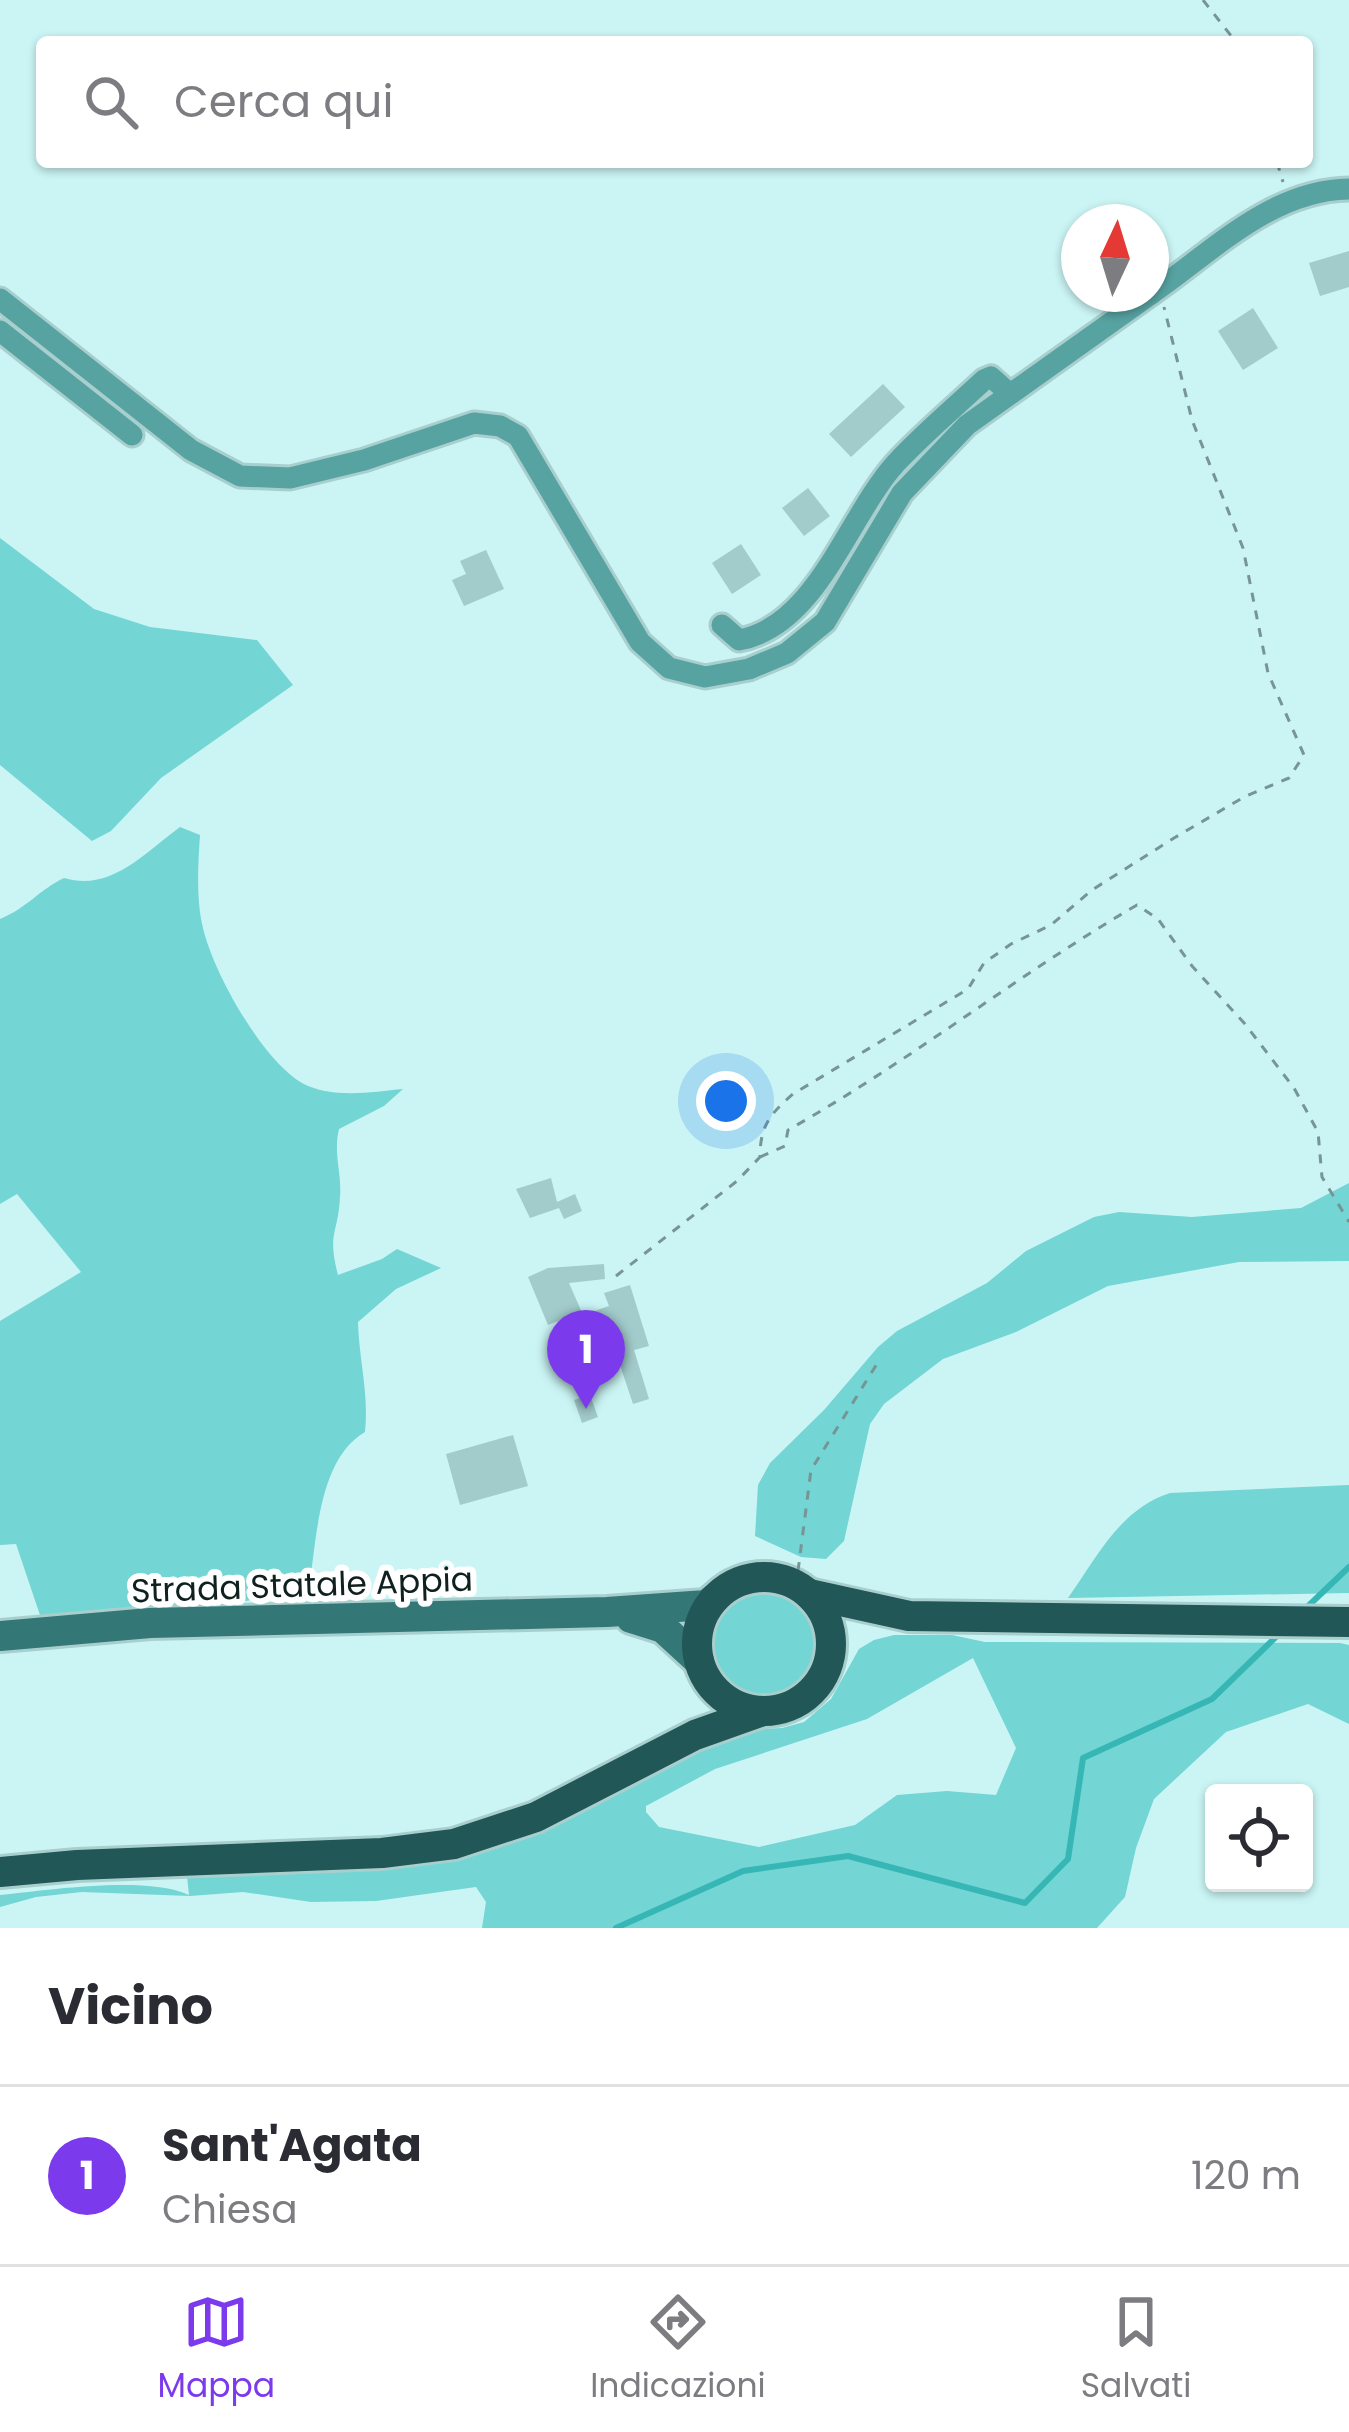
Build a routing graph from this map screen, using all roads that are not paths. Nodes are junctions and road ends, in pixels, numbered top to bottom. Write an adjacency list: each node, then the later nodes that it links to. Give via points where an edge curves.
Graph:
1 (1349, 189): 2 (street, via 1303,194 1269,209)
2 (1169, 281)
3 (0, 299): 6 (street, via 191,450 240,476 290,478 474,423 500,426 518,436 640,642 668,668 705,677 788,653 825,622 902,493 967,425)
4 (1126, 312): 6 (street)
5 (0, 331): 7 (street)
6 (1010, 394): 8 (street, via 984,380 893,466 806,599 756,637 740,640)
7 (132, 435)
8 (722, 625)
9 (803, 1590): 10 (main road, Strada Statale Appia, via 761,1577); 12 (main road, Strada Statale Appia); 15 (main road, via 828,1621)
10 (714, 1599): 11 (street, Strada Statale Appia); 16 (main road, via 698,1628)
11 (607, 1612): 14 (street, Strada Statale Appia, via 150,1624); 16 (street, Strada Statale Appia, via 663,1628)
12 (909, 1616): 13 (main road, Strada Statale Appia); 15 (main road, Strada Statale Appia, via 857,1630)
13 (1349, 1622)
14 (0, 1636)
15 (831, 1654): 17 (main road, Strada Statale Appia, via 814,1690)
16 (701, 1668): 17 (main road, Strada Statale Appia, via 718,1694); 18 (main road, via 697,1712)
17 (760, 1712): 18 (main road)
18 (650, 1756): 19 (main road, via 536,1817 454,1844)
19 (0, 1871)

